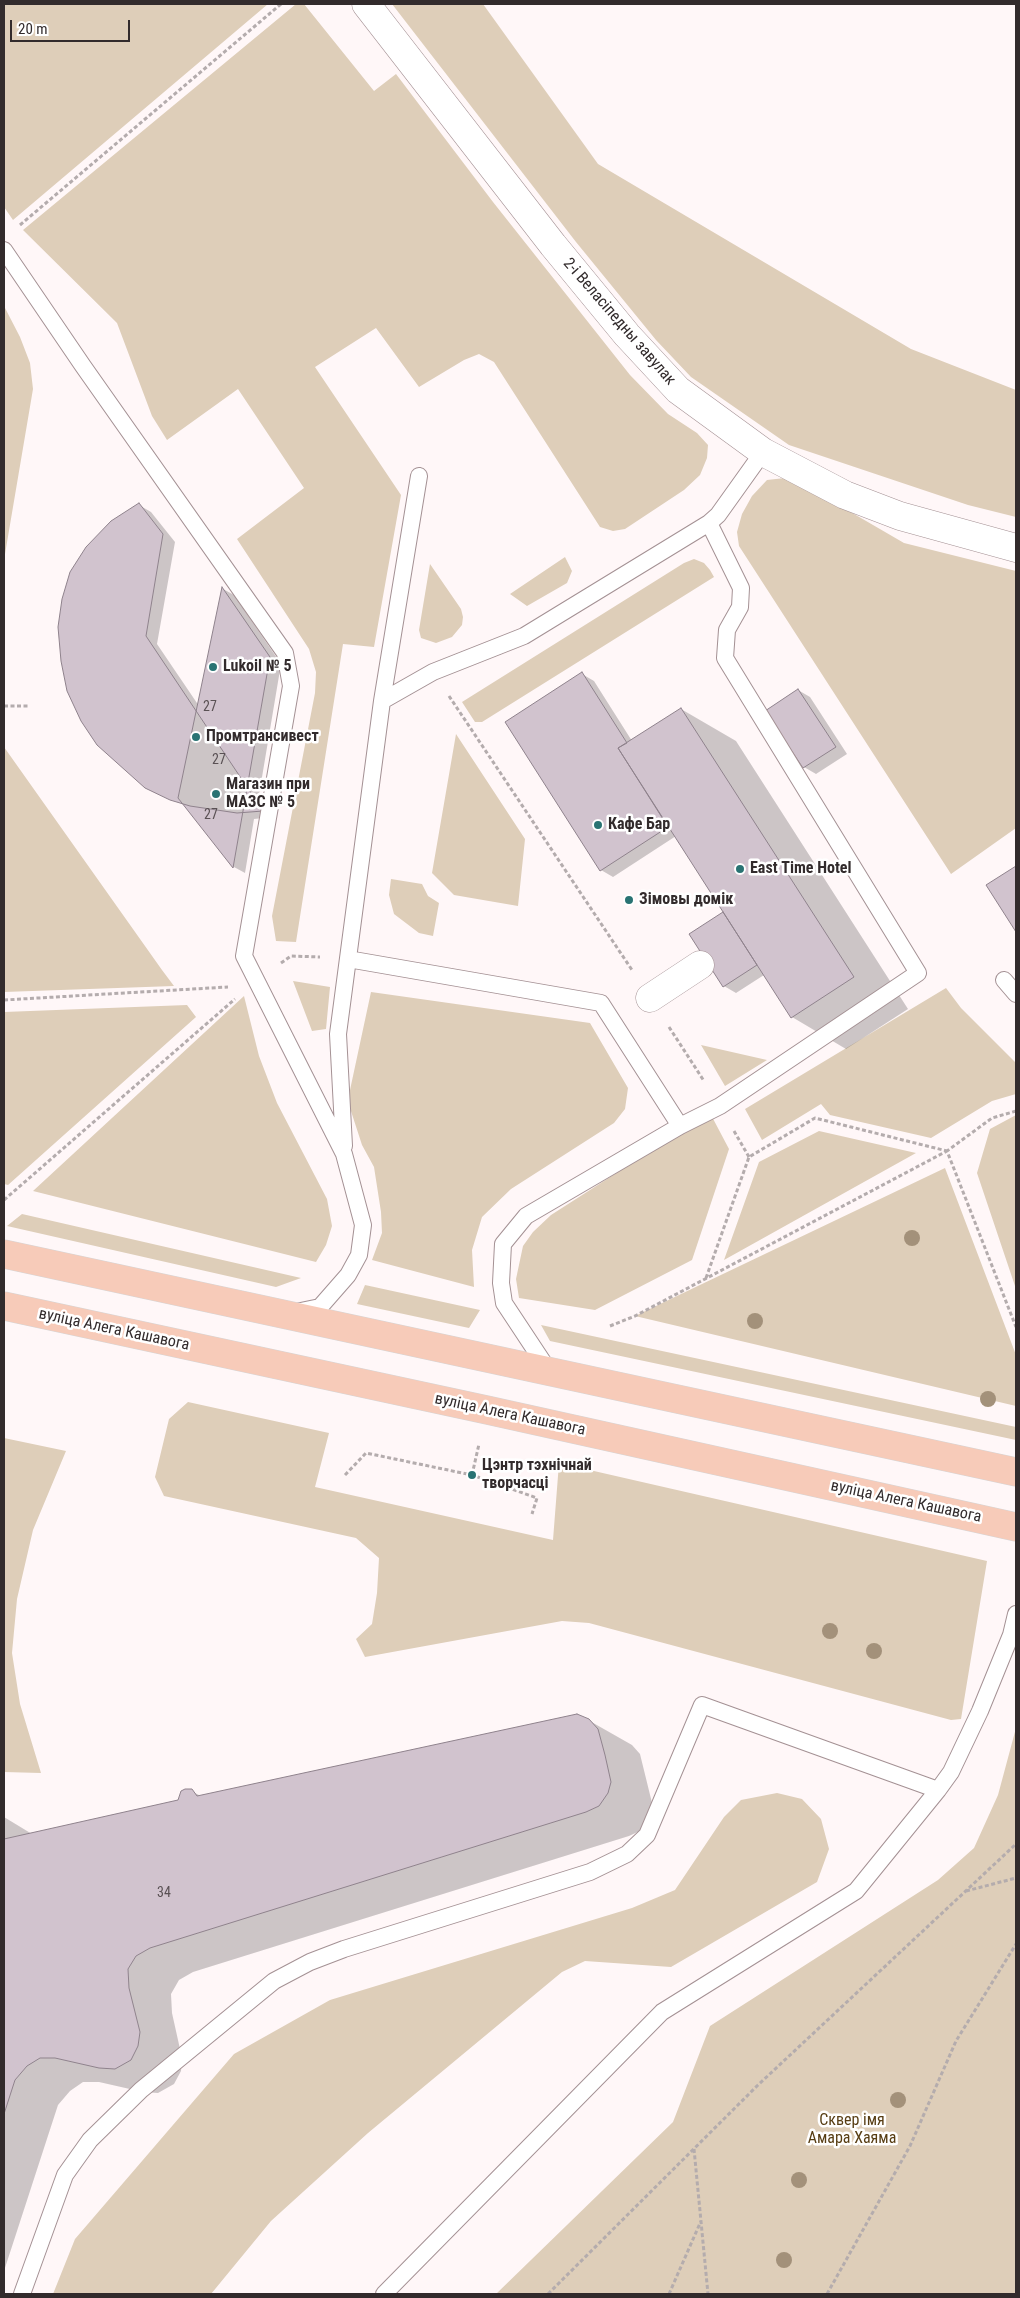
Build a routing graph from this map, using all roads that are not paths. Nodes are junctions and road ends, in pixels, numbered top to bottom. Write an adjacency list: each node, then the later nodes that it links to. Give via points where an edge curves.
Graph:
1 (366, 4): 3 (street, 2-і Веласіпедны завулак, via 553,246 627,336 678,390)
2 (4, 250): 14 (lane, via 285,653 291,686 244,956 254,984)
3 (763, 452): 5 (lane); 6 (street, 2-і Веласіпедны завулак, via 854,499 900,516)
4 (419, 476): 7 (lane)
5 (709, 523): 7 (lane, via 524,636 433,672); 13 (lane, via 742,588 740,607 727,630 725,658 918,973 720,1106)
6 (1016, 548)
7 (382, 701): 8 (lane)
8 (348, 959): 13 (lane, via 601,1003); 14 (lane, via 338,1034)
9 (700, 965): 12 (street)
10 (1004, 980): 11 (lane)
11 (1016, 994)
12 (650, 998)
13 (680, 1126): 18 (lane, via 526,1216 503,1244 501,1283 504,1304)
14 (344, 1154): 17 (lane, via 363,1225 359,1255 348,1275 320,1306)
15 (4, 1254): 17 (main road)
16 (4, 1306): 20 (main road, вуліца Алега Кашавога)
17 (286, 1314): 18 (main road)
18 (548, 1370): 19 (main road)
19 (1016, 1472)
20 (1016, 1527)
21 (1016, 1614): 22 (lane, via 1011,1635 980,1711 951,1772)
22 (938, 1790): 23 (lane, via 702,1705 647,1834 627,1854 590,1872 310,1962 274,1981 141,2090 90,2140 65,2175); 24 (lane, via 856,1891 662,2012)
23 (22, 2294)
24 (384, 2294)

